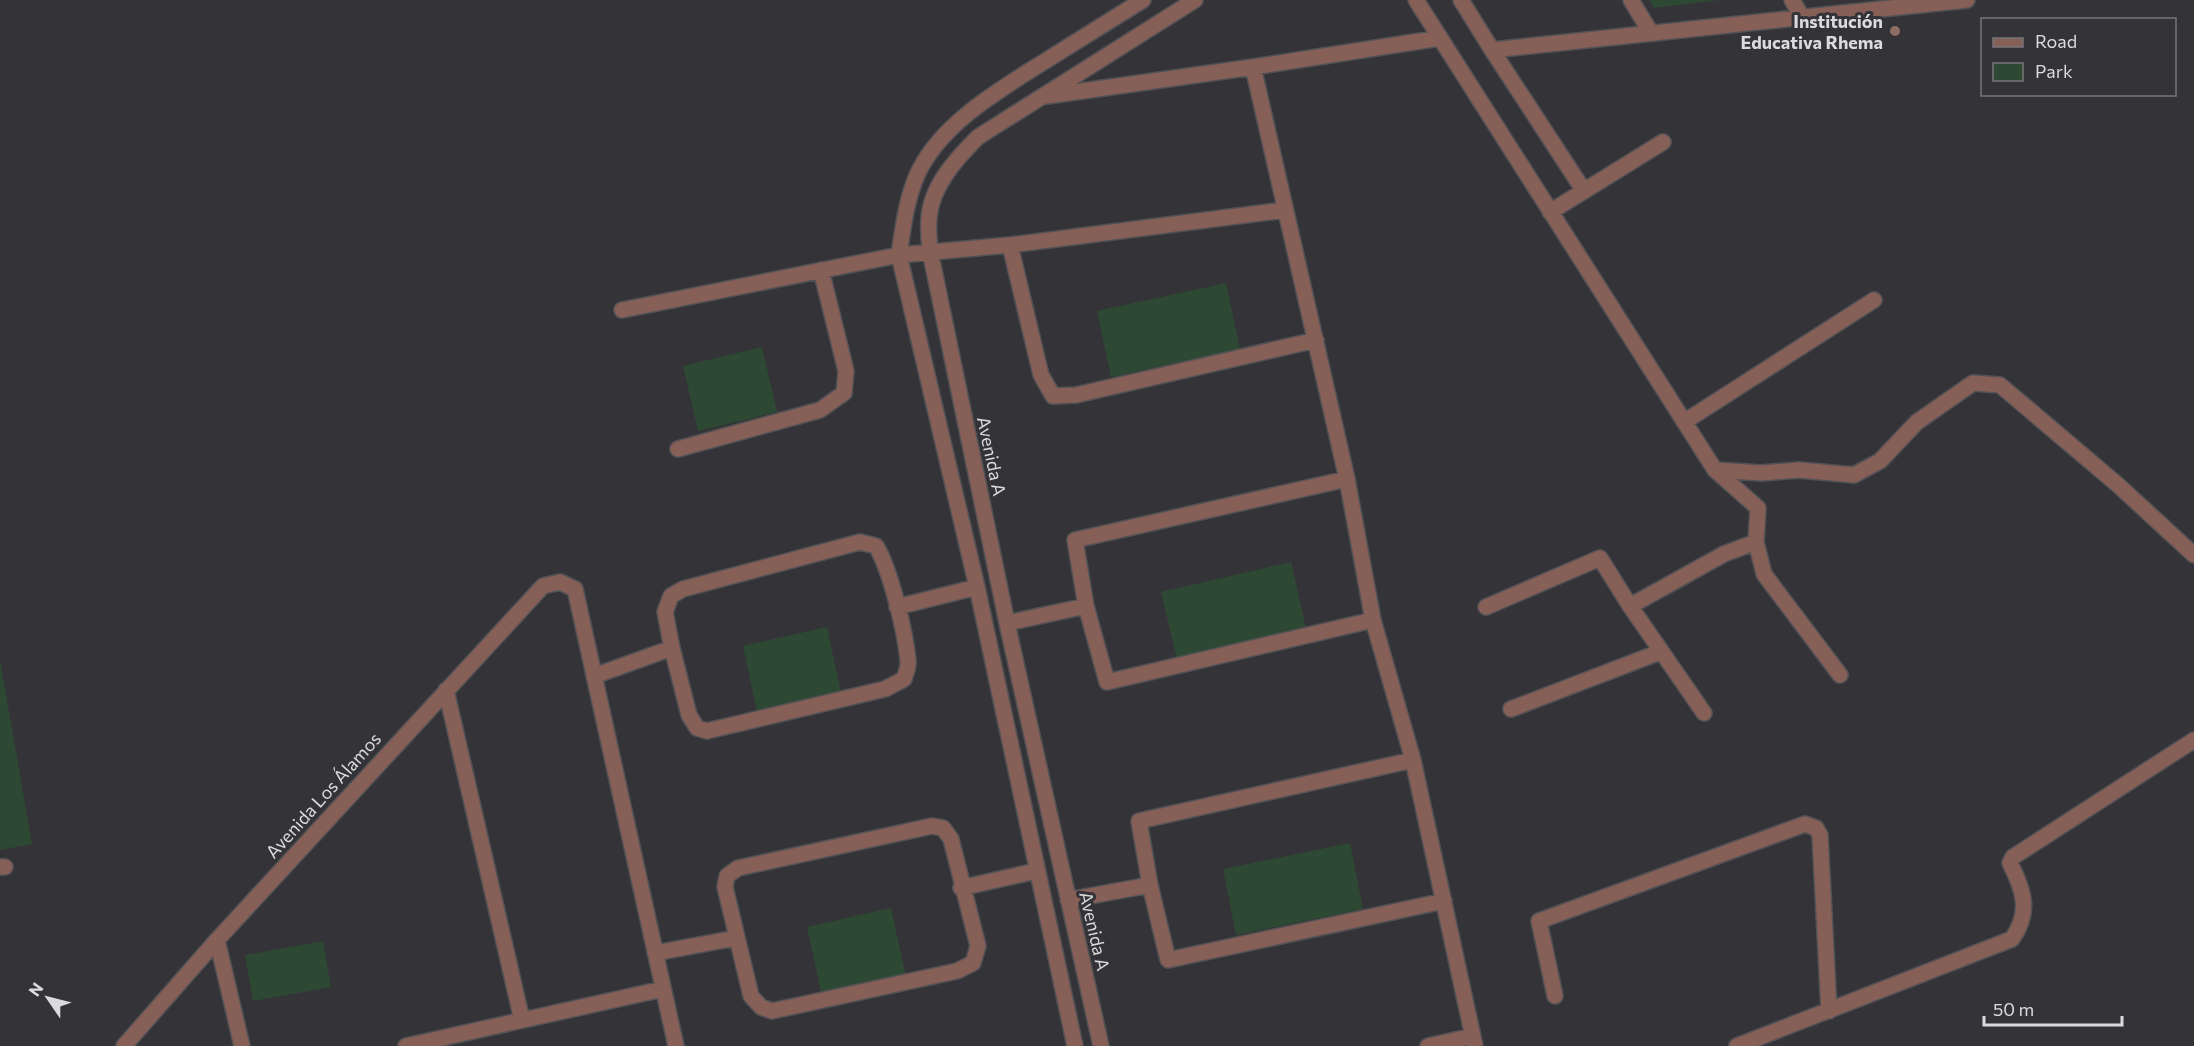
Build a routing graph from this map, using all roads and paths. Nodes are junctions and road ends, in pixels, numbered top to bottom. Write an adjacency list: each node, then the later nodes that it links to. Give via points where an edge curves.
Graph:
1 (1143, 0): 20 (street, via 996,92 966,114 938,143 918,174 904,213)
2 (1195, 0): 13 (street, Avenida A)
3 (1416, 0): 10 (street)
4 (1461, 0): 11 (street)
5 (1631, 0): 9 (street)
6 (1792, 0): 8 (street)
7 (1964, 0): 8 (street)
8 (1802, 17): 9 (street)
9 (1651, 33): 11 (street)
10 (1440, 38): 12 (street); 17 (street)
11 (1492, 50): 15 (street)
12 (1253, 67): 13 (street); 16 (street)
13 (1041, 97): 19 (street, Avenida A, via 978,137 951,167 940,183 928,216)
14 (1663, 142): 15 (street)
15 (1584, 191): 17 (street)
16 (1285, 210): 18 (street); 24 (street)
17 (1550, 212): 25 (street)
18 (1010, 245): 19 (street); 24 (street, via 1041,375 1053,396 1076,395)
19 (930, 251): 20 (street); 37 (street, Avenida A)
20 (899, 255): 21 (street); 31 (street)
21 (821, 270): 23 (street); 26 (street, via 846,371 844,393 820,410)
22 (1874, 300): 25 (street)
23 (622, 310)
24 (1316, 340): 28 (street)
25 (1684, 422): 27 (street)
26 (678, 450)
27 (1714, 470): 29 (street, via 1758,508); 30 (street, via 1799,470 1854,475 1880,461 1917,422 1973,383 2000,385)
28 (1347, 479): 32 (street, via 1075,540); 36 (street)
29 (1756, 542): 33 (street, via 1724,554); 40 (street, via 1764,574)
30 (2194, 555)
31 (977, 587): 34 (street); 47 (street)
32 (1086, 606): 36 (street, via 1107,682); 37 (street)
33 (1630, 606): 35 (street, via 1600,558); 39 (street)
34 (897, 607): 38 (street, via 883,557 876,546 860,542 683,589 671,596 665,612); 38 (street, via 909,663 904,679 885,688 707,731 697,728 689,715)
35 (1486, 607)
36 (1373, 620): 46 (street)
37 (1007, 623): 48 (street, Avenida A)
38 (672, 648): 41 (street)
39 (1660, 652): 43 (street); 44 (street)
40 (1840, 675)
41 (594, 676): 42 (street, Avenida Los Álamos, via 575,589 560,582 543,586); 55 (street)
42 (446, 690): 54 (street, Avenida Los Álamos); 59 (street)
43 (1511, 709)
44 (1704, 713)
45 (2194, 740): 58 (street, via 2013,856 2010,863 2022,888 2024,907 2021,926 2012,939)
46 (1413, 760): 49 (street, via 1139,821); 52 (street)
47 (1038, 878): 48 (street); 50 (street); 65 (street)
48 (1064, 880): 51 (street, Avenida A)
49 (1150, 885): 51 (street); 52 (street, via 1168,960)
50 (962, 888): 53 (street, via 951,839 943,828 932,826 738,868 728,876 725,888); 53 (street, via 978,946 973,963 957,971 772,1011 751,996)
51 (1068, 900): 66 (street, Avenida A)
52 (1444, 901): 60 (street)
53 (736, 938): 55 (street)
54 (217, 940): 61 (street, Avenida Los Álamos); 62 (street)
55 (656, 953): 56 (street)
56 (663, 989): 59 (street); 64 (street)
57 (1555, 996): 58 (street, via 1539,921 1805,824 1816,828 1820,835)
58 (1829, 1011): 68 (street)
59 (522, 1020): 63 (street)
60 (1474, 1041): 67 (street)
61 (124, 1046)
62 (242, 1046)
63 (406, 1046)
64 (676, 1046)
65 (1075, 1046)
66 (1101, 1046)
67 (1428, 1046)
68 (1737, 1046)

